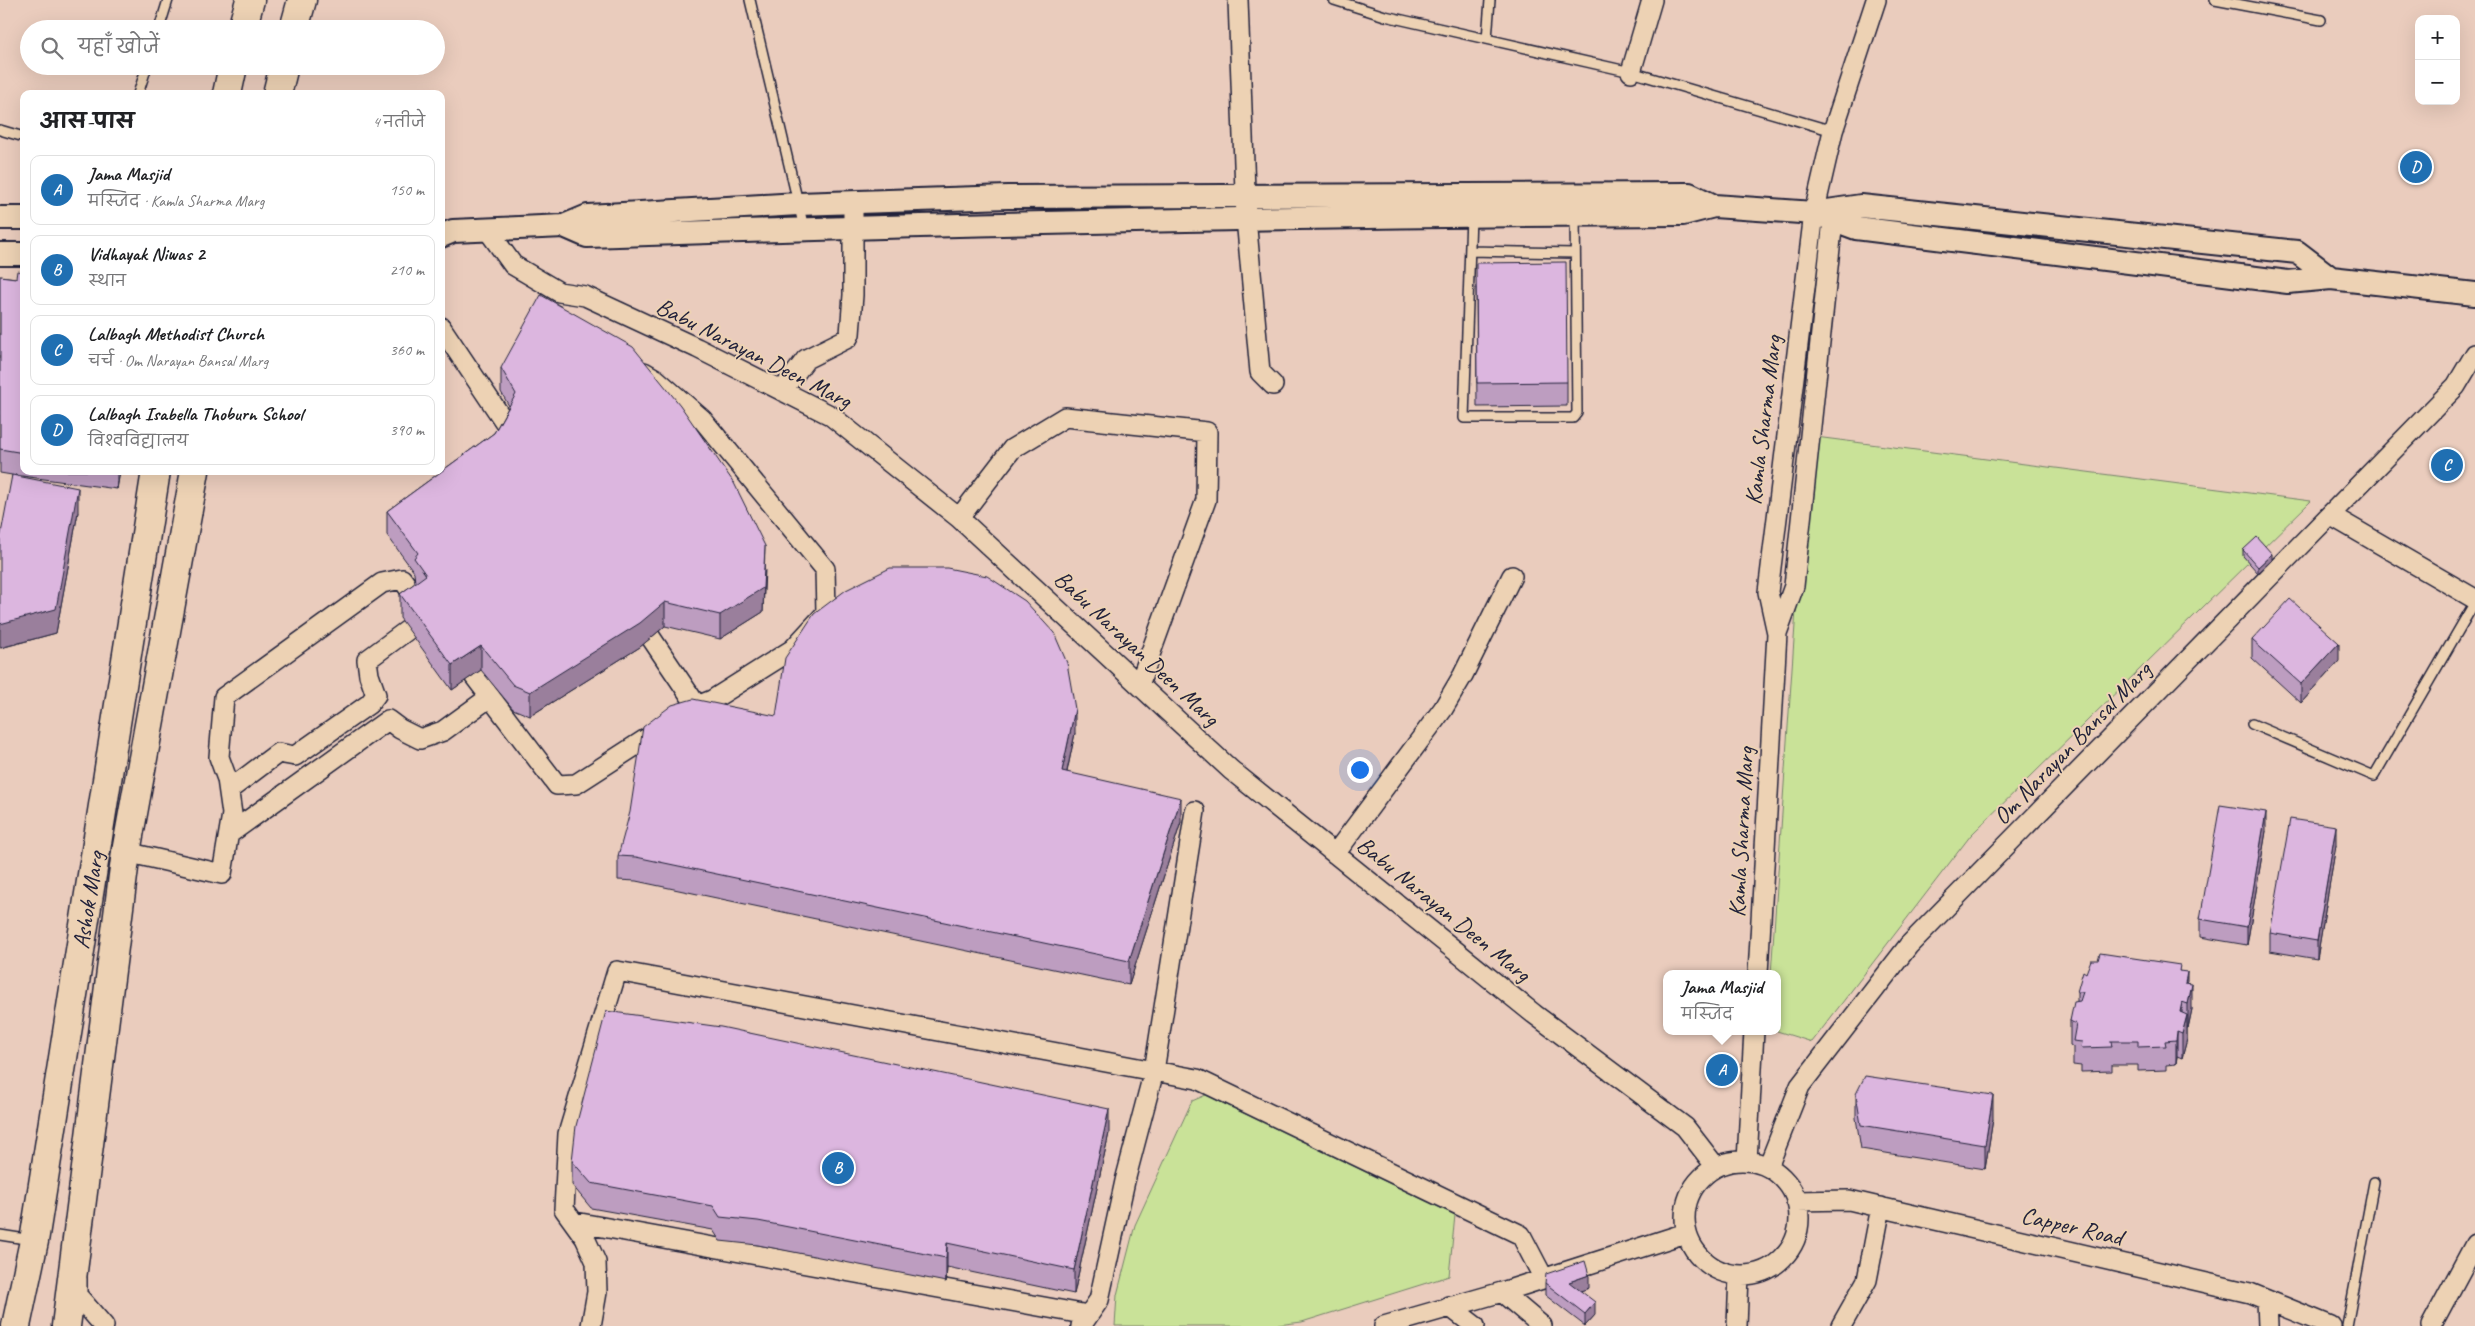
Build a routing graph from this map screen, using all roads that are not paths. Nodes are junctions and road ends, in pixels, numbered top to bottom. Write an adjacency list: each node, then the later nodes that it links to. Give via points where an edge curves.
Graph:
1 (168, 0): 11 (lane)
2 (250, 0): 12 (main road)
3 (302, 0): 13 (main road)
4 (750, 0): 28 (lane)
5 (1238, 0): 31 (street)
6 (1334, 0): 15 (lane, via 1385,16)
7 (1490, 0): 15 (lane)
8 (1652, 0): 16 (street)
9 (1876, 0): 24 (street)
10 (2215, 0): 14 (lane)
11 (162, 20)
12 (244, 20)
13 (296, 20)
14 (2321, 20)
15 (1487, 39): 16 (lane)
16 (1631, 72): 24 (lane)
17 (144, 75): 20 (lane)
18 (231, 75): 21 (main road)
19 (282, 75): 22 (main road)
20 (139, 90)
21 (228, 90)
22 (278, 90)
23 (0, 130): 25 (lane)
24 (1833, 131): 33 (street)
25 (20, 136)
26 (1066, 197): 27 (street); 31 (street); 36 (street)
27 (854, 203): 28 (street); 38 (street)
28 (798, 204): 37 (street, via 588,216); 40 (lane)
29 (1471, 204): 30 (street, via 1690,194); 31 (street); 32 (street); 42 (lane)
30 (1714, 206): 32 (street, via 1683,214); 33 (street)
31 (1245, 207): 36 (street); 54 (street, via 1260,372)
32 (1575, 214): 45 (lane)
33 (1823, 216): 46 (street, via 1856,228 2288,282); 46 (street, via 1861,206 2297,252); 57 (street, Kamla Sharma Marg); 58 (street, Kamla Sharma Marg)
34 (0, 218): 35 (street)
35 (20, 218)
36 (1066, 222): 38 (street)
37 (564, 226): 39 (street); 40 (street, via 587,236)
38 (854, 227): 40 (street); 56 (street, via 850,334 806,359)
39 (487, 229): 41 (street); 47 (street, Babu Narayan Deen Marg, via 513,265)
40 (804, 229)
41 (445, 230)
42 (1470, 251): 45 (lane); 45 (lane, via 1464,418 1573,418 1577,413)
43 (0, 254): 44 (street)
44 (20, 254)
45 (1575, 254)
46 (2331, 278): 48 (street)
47 (559, 292): 49 (street); 56 (street, Babu Narayan Deen Marg, via 585,296)
48 (2475, 294)
49 (571, 316)
50 (445, 333): 59 (street)
51 (2475, 354): 55 (street)
52 (630, 364): 71 (street, via 656,379 702,419 825,569 826,613 813,628 793,649)
53 (2475, 376): 55 (street)
54 (1273, 385)
55 (2456, 386): 62 (street, Om Narayan Bansal Marg)
56 (782, 391): 63 (street, Babu Narayan Deen Marg, via 830,415)
57 (1787, 428): 58 (street); 68 (street, Kamla Sharma Marg, via 1768,592)
58 (1810, 431): 68 (street, Kamla Sharma Marg, via 1794,586)
59 (527, 454)
60 (155, 475): 76 (main road, Ashok Marg)
61 (194, 475): 77 (main road, Ashok Marg)
62 (2330, 515): 66 (street); 84 (street, Om Narayan Bansal Marg, via 1908,945 1800,1086)
63 (959, 518): 69 (street, Babu Narayan Deen Marg); 69 (street, via 1012,449 1065,418 1207,432 1206,500)
64 (1512, 576): 78 (street, via 1443,709)
65 (626, 600): 71 (street)
66 (2475, 601): 72 (lane, via 2374,776)
67 (439, 630): 70 (street); 73 (street, via 367,660 376,695 369,704 295,756 278,753); 73 (street, via 402,579 382,583 224,697 219,757)
68 (1777, 633): 79 (street, Kamla Sharma Marg)
69 (1139, 685): 78 (street, Babu Narayan Deen Marg, via 1231,770)
70 (490, 697): 71 (street, via 557,785 576,784); 75 (street, via 443,731 420,739 388,720)
71 (697, 706)
72 (2252, 724)
73 (229, 790): 75 (street, via 232,814)
74 (1195, 811): 81 (street)
75 (229, 834): 77 (street, via 222,874)
76 (98, 848): 77 (main road); 91 (main road, Ashok Marg)
77 (126, 852): 93 (main road, Ashok Marg)
78 (1335, 854): 83 (street, Babu Narayan Deen Marg, via 1534,1014 1685,1127)
79 (1758, 970)
80 (1754, 1035): 82 (street)
81 (1154, 1071): 88 (street, via 617,971 568,1134 564,1209); 95 (street, via 1197,1079 1521,1235); 99 (street, via 1125,1181 1099,1300)
82 (1747, 1161): 83 (street); 84 (street)
83 (1716, 1167): 89 (street, via 1700,1179 1690,1194 1685,1212)
84 (1768, 1168): 86 (street, via 1787,1184)
85 (2374, 1182): 112 (lane)
86 (1796, 1202): 87 (street, Capper Road, via 1849,1200); 94 (street, via 1799,1223 1792,1246 1775,1264 1756,1273)
87 (1881, 1207): 97 (street, Capper Road, via 2241,1291); 109 (street, via 1867,1280)
88 (575, 1222): 99 (street); 104 (street, via 596,1262 597,1292)
89 (1686, 1233): 94 (street, via 1696,1253 1712,1267); 95 (street)
90 (0, 1234): 91 (lane)
91 (34, 1241): 101 (main road, Ashok Marg)
92 (2475, 1244): 113 (street)
93 (76, 1255): 102 (main road, Ashok Marg); 103 (street, via 78,1295)
94 (1739, 1275): 108 (street)
95 (1543, 1277): 96 (street)
96 (1502, 1292): 98 (street); 107 (street)
97 (2267, 1300): 110 (street); 111 (street, Capper Road)
98 (1449, 1306): 100 (street); 106 (street)
99 (1084, 1321)
100 (1414, 1322): 105 (street)
101 (16, 1326)
102 (66, 1326)
103 (104, 1326)
104 (591, 1326)
105 (1384, 1326)
106 (1475, 1326)
107 (1542, 1326)
108 (1737, 1326)
109 (1841, 1326)
110 (2268, 1326)
111 (2331, 1326)
112 (2347, 1326)
113 (2431, 1326)

